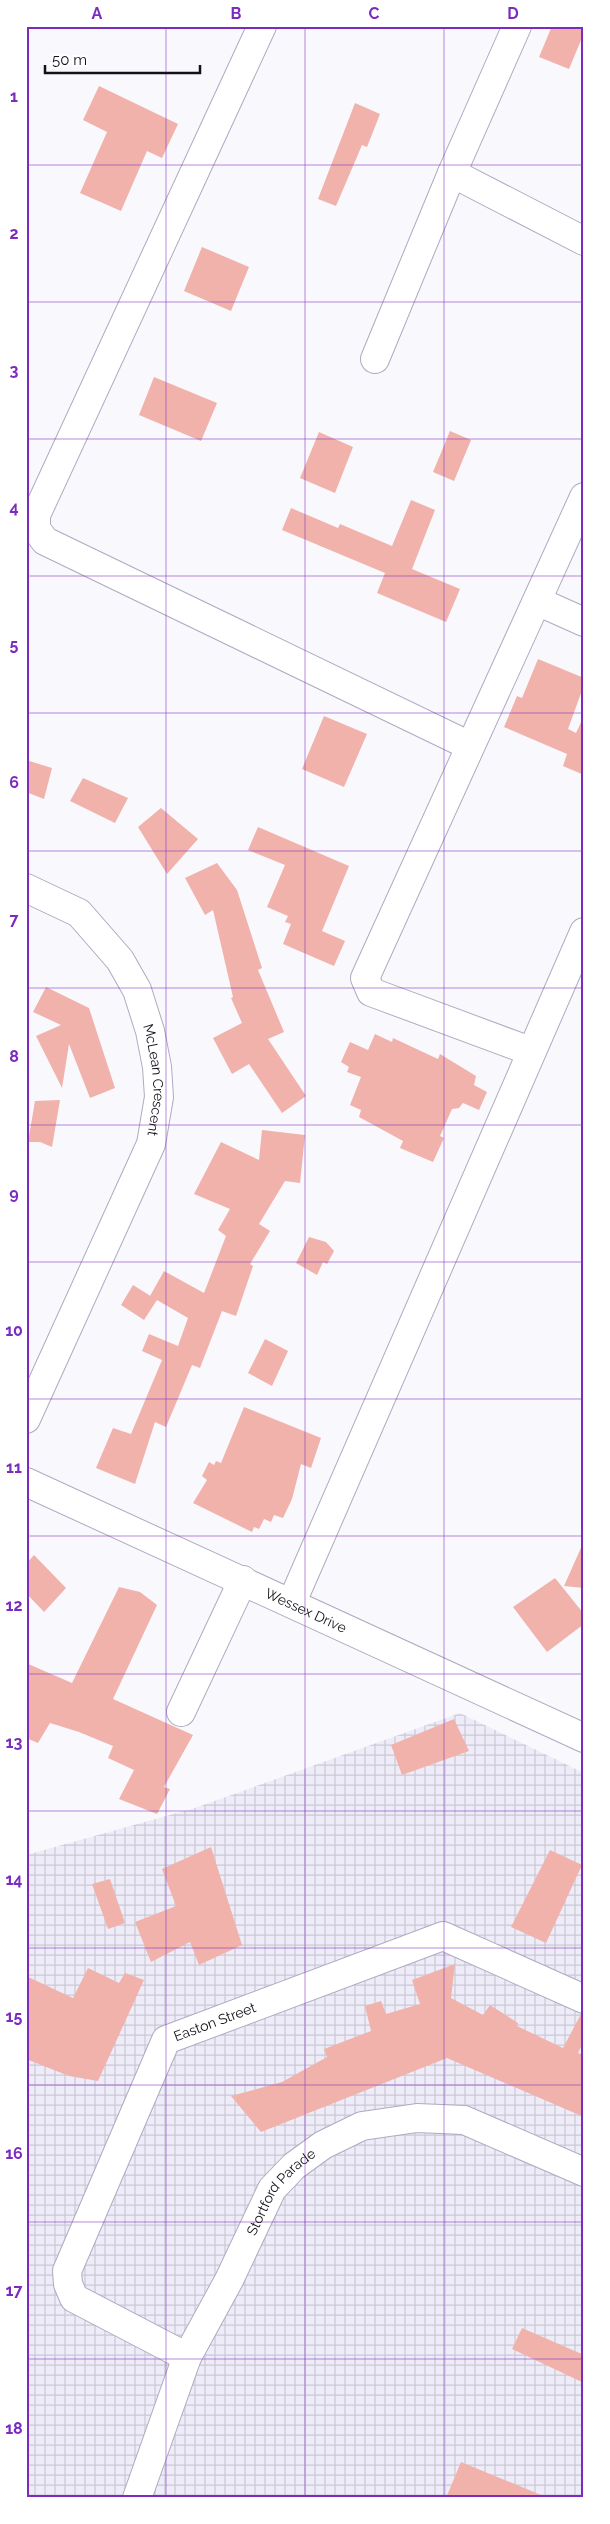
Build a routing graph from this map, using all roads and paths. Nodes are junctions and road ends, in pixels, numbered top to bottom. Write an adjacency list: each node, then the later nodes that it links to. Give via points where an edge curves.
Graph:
1 (262, 26): 9 (street, via 36,516 36,528 46,542)
2 (518, 26): 3 (street)
3 (452, 173): 4 (street); 5 (street)
4 (584, 241)
5 (375, 360)
6 (584, 497): 7 (street)
7 (537, 601): 8 (street); 9 (street)
8 (584, 622)
9 (470, 746): 12 (street, via 365,978 371,992)
10 (26, 888): 13 (street, McLean Crescent, via 79,913 120,960 137,990 150,1031 159,1097 151,1144)
11 (584, 932): 12 (street)
12 (530, 1052): 16 (street)
13 (26, 1419)
14 (26, 1482): 15 (street, Wessex Drive)
15 (243, 1580): 16 (street, Wessex Drive); 17 (street)
16 (292, 1602): 18 (street, Wessex Drive)
17 (180, 1712)
18 (584, 1738)
19 (584, 1999): 21 (street, Easton Street, via 443,1936 166,2040 67,2277 74,2298)
20 (584, 2172): 21 (street, Stortford Parade, via 464,2120 417,2118 362,2126 323,2145 294,2166 272,2189 229,2280)
21 (187, 2357): 22 (street, Stortford Parade)
22 (137, 2498)

